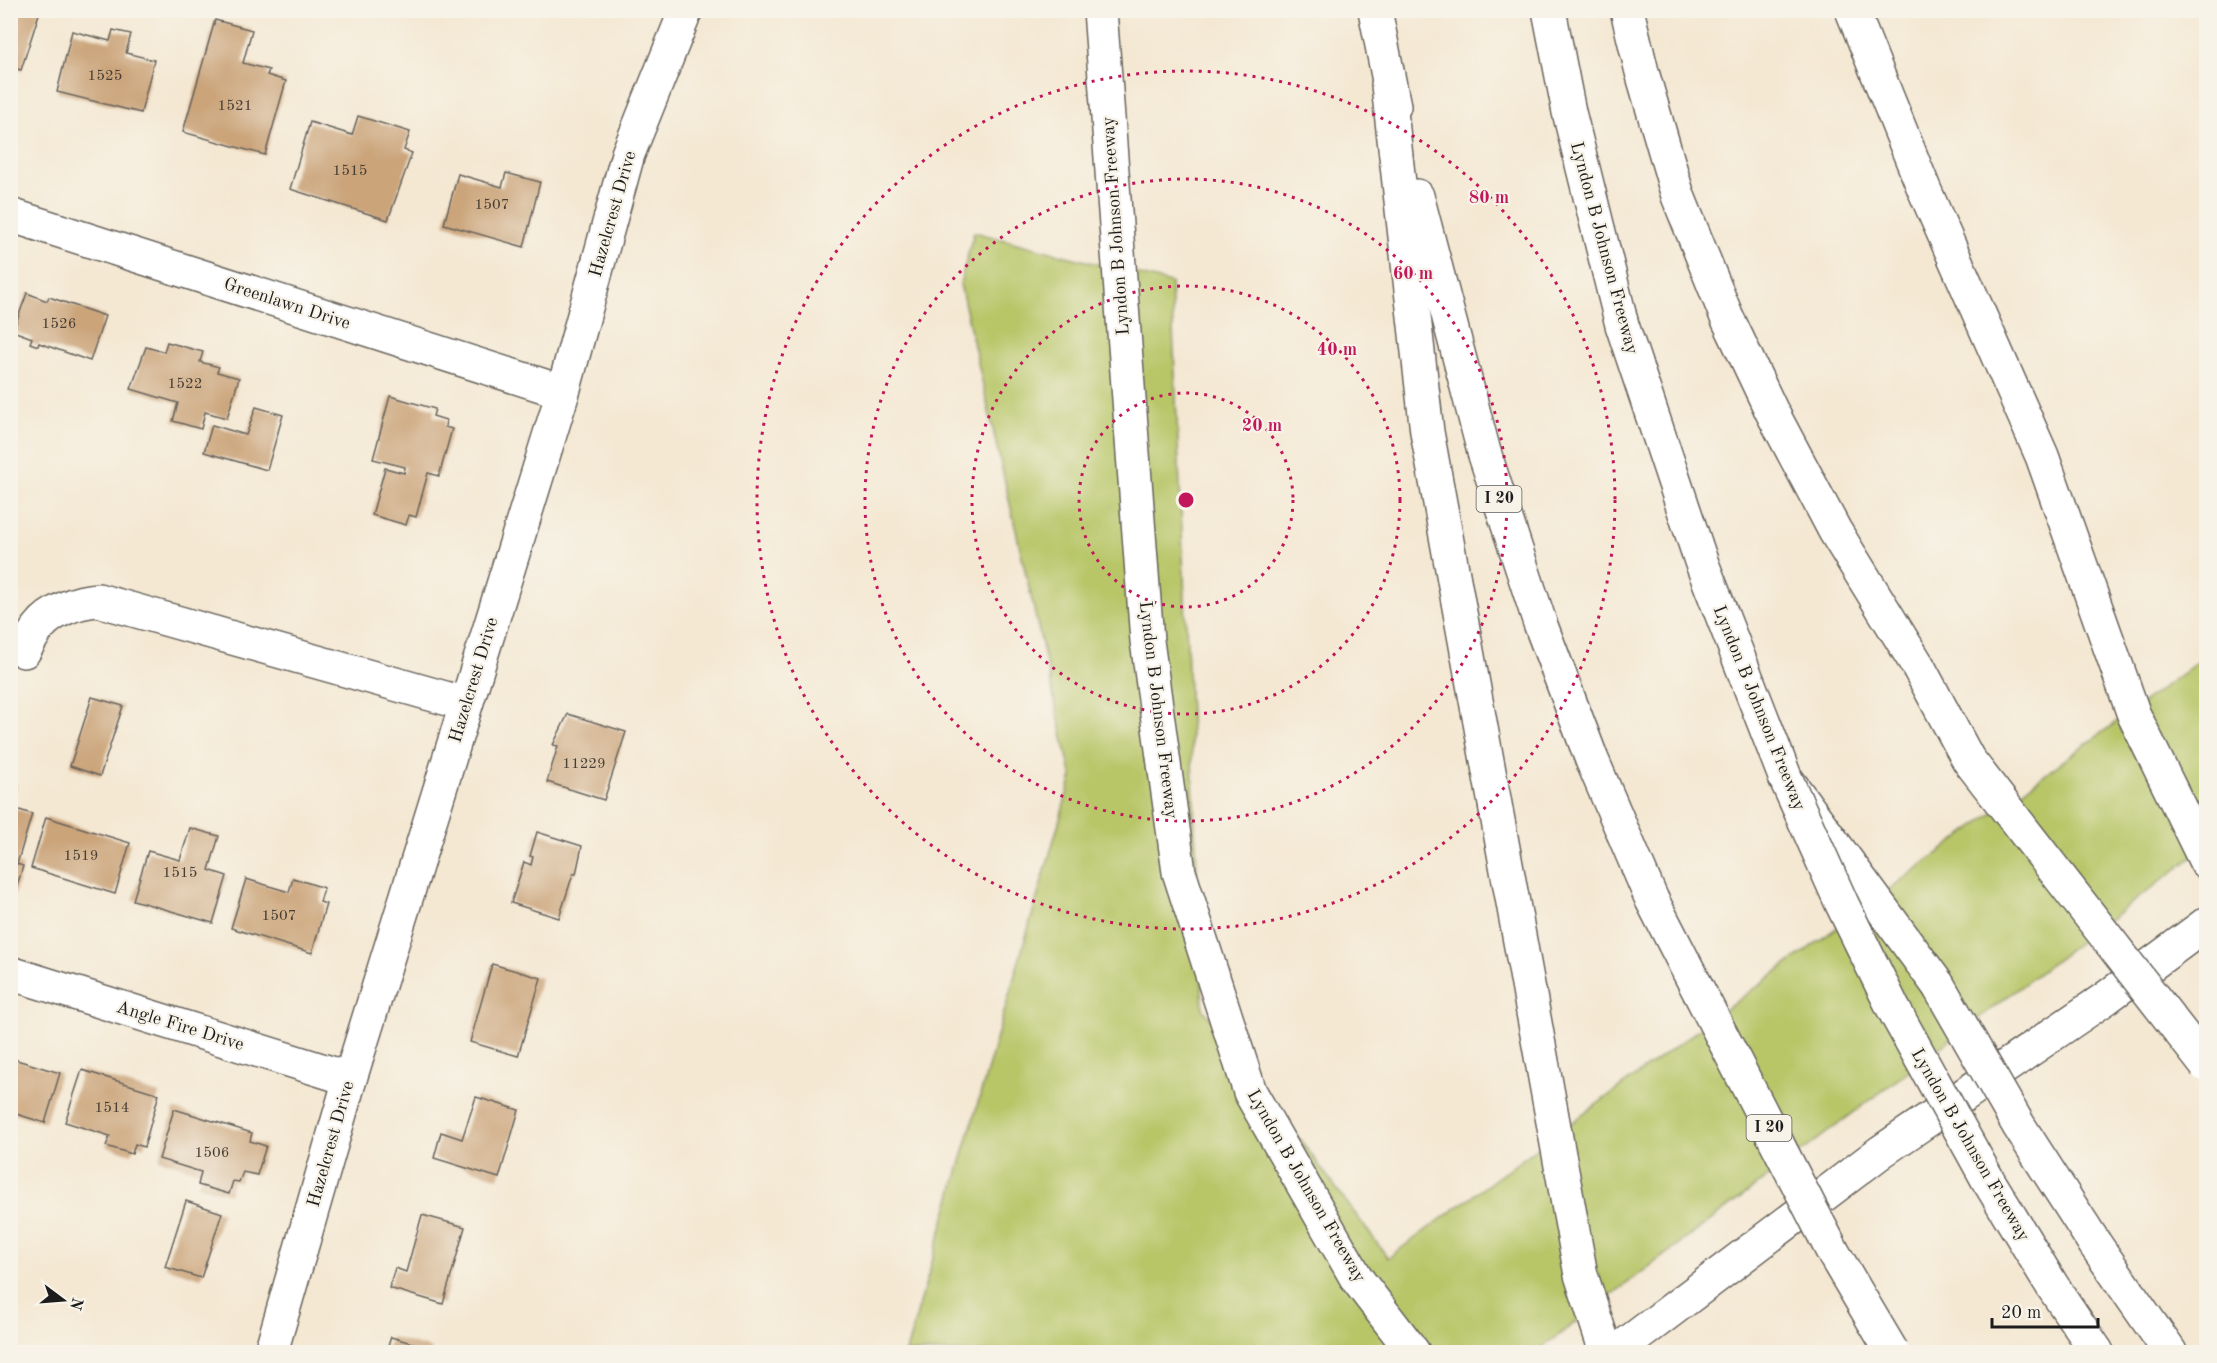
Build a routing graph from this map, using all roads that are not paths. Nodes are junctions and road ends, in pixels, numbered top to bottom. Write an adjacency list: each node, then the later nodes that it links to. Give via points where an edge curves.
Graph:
1 (686, 10): 9 (main road, Hazelcrest Drive, via 628,154)
2 (1100, 10): 19 (main road, Lyndon B Johnson Freeway, via 1147,641 1179,872 1250,1092 1357,1279)
3 (1375, 10): 7 (main road, I 20)
4 (1549, 10): 12 (main road, Lyndon B Johnson Freeway, via 1569,112 1622,325 1701,561)
5 (1627, 10): 16 (main road, bridge, via 1678,196 1726,315 1835,531 1918,666 1968,759)
6 (1852, 10): 13 (main road, via 1923,189 2042,456 2134,715)
7 (1388, 85): 20 (main road, via 1427,432 1581,1275); 22 (main road, I 20, bridge, via 1484,452 1544,633 1592,760 1652,900 1834,1254)
8 (10, 215): 9 (main road, Greenlawn Drive)
9 (563, 392): 11 (main road, Hazelcrest Drive)
10 (24, 651): 11 (main road, via 40,625 53,616 83,601 98,600)
11 (466, 704): 17 (main road, Hazelcrest Drive)
12 (1785, 777): 23 (main road, Lyndon B Johnson Freeway, bridge, via 1893,1008 1988,1180); 24 (main road, bridge, via 1938,985 2019,1126)
13 (2206, 862)
14 (2206, 924): 21 (main road, via 2106,998 1882,1151)
15 (10, 973): 17 (main road, Angle Fire Drive)
16 (2206, 1065)
17 (350, 1079): 18 (main road, Hazelcrest Drive)
18 (271, 1353)
19 (1413, 1353)
20 (1606, 1353)
21 (1616, 1353)
22 (1892, 1353)
23 (2097, 1353)
24 (2170, 1353)

